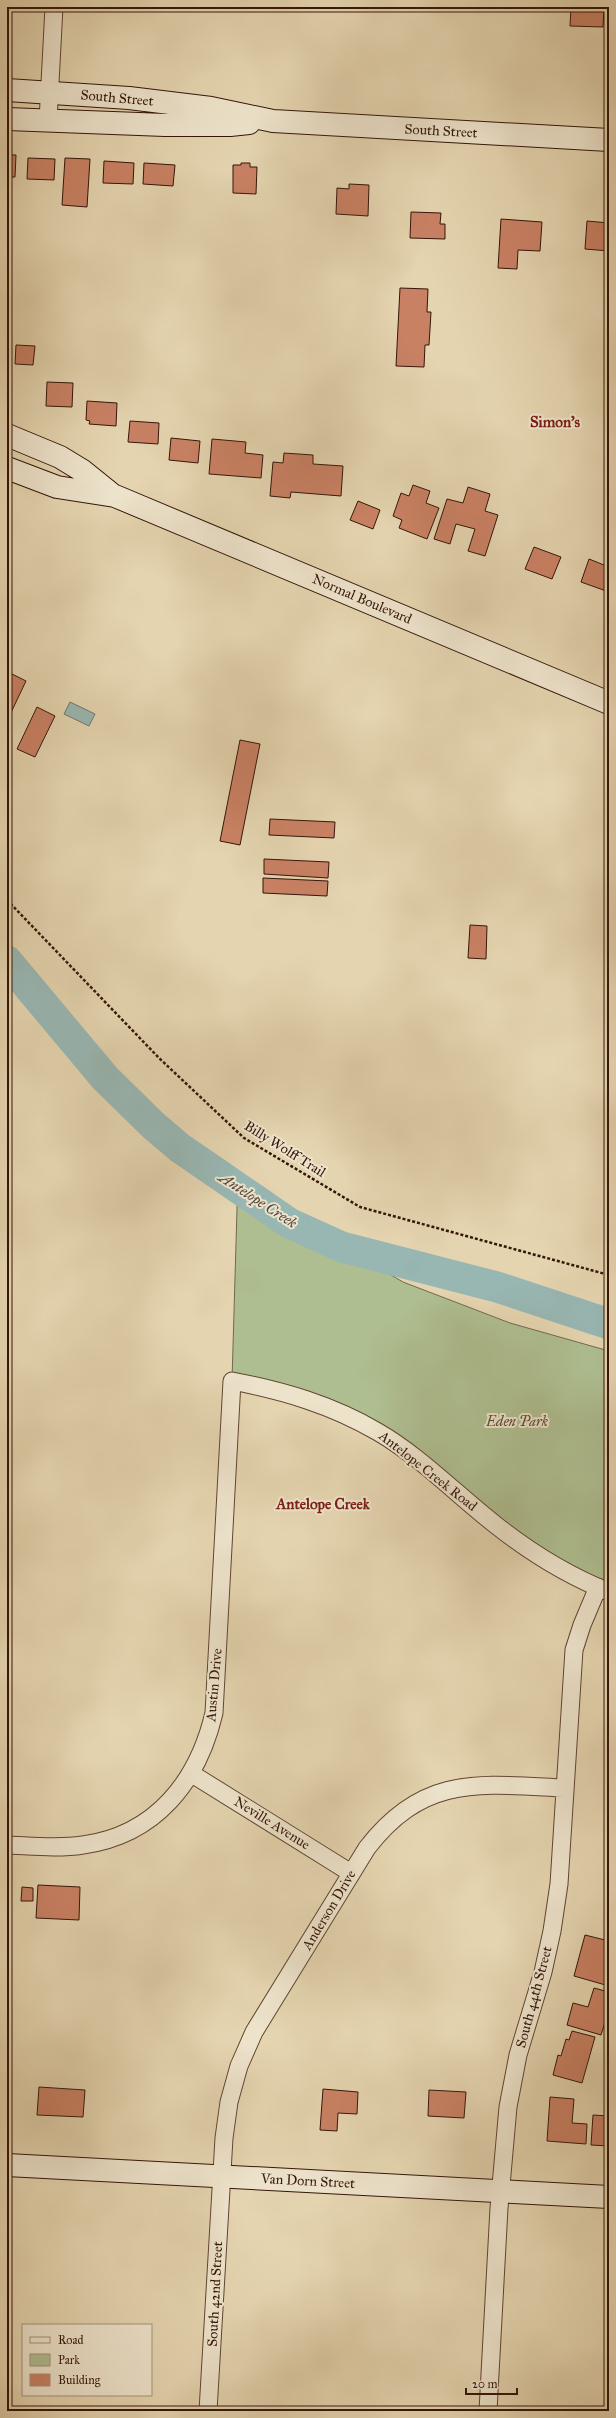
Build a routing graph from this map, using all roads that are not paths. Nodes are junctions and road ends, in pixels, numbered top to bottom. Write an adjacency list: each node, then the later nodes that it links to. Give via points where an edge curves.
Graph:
1 (54, 7): 3 (street)
2 (7, 90): 3 (main road, South Street)
3 (49, 92): 5 (main road, South Street, via 211,108); 6 (street)
4 (7, 119): 6 (main road, South Street)
5 (272, 120): 6 (main road, South Street, via 230,125); 7 (main road, South Street)
6 (48, 121)
7 (609, 140)
8 (7, 435): 10 (main road, Normal Boulevard, via 60,457)
9 (7, 468): 10 (main road, Normal Boulevard, via 57,487)
10 (115, 496): 11 (main road, Normal Boulevard)
11 (609, 703)
12 (232, 1381): 13 (street, Antelope Creek Road, via 272,1388 307,1398 341,1412 378,1432 413,1456 498,1526 540,1556); 14 (street, Austin Drive, via 214,1713 208,1740)
13 (604, 1589): 15 (street, South 44th Street, via 582,1625 574,1650)
14 (192, 1774): 16 (street, Austin Drive, via 177,1795 157,1813 110,1839 84,1845 57,1847); 17 (street, Neville Avenue)
15 (564, 1788): 17 (street, Anderson Drive, via 483,1784 436,1793 400,1813 380,1831); 20 (street, South 44th Street, via 559,1884 552,1931 508,2107)
16 (7, 1845)
17 (351, 1872): 19 (street, Anderson Drive, via 254,2032 239,2066 229,2102)
18 (7, 2165): 19 (main road, Van Dorn Street)
19 (222, 2176): 20 (main road, Van Dorn Street); 22 (street, South 42nd Street)
20 (501, 2191): 21 (main road, Van Dorn Street); 23 (street, South 44th Street)
21 (609, 2197)
22 (208, 2411)
23 (488, 2411)

